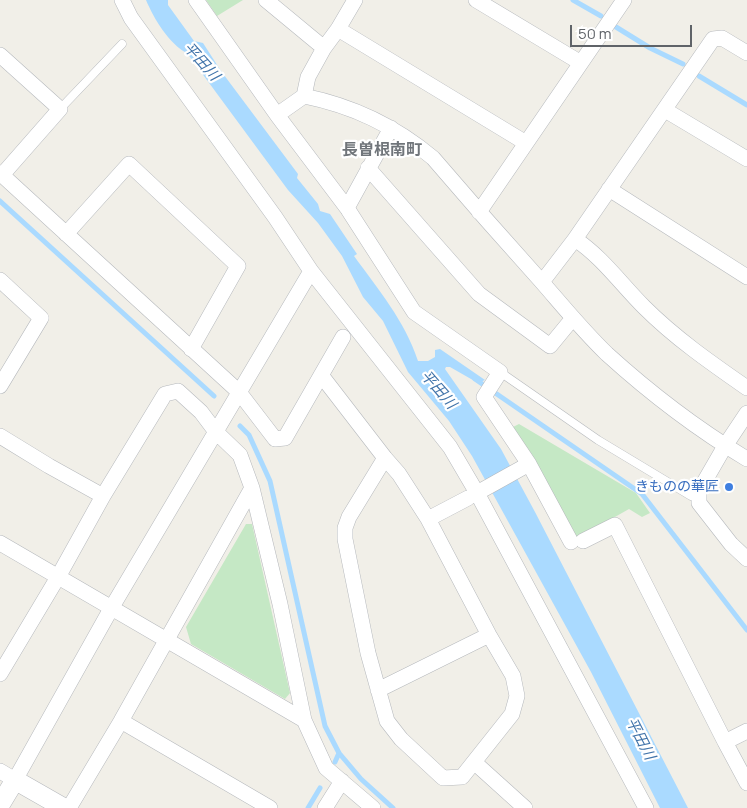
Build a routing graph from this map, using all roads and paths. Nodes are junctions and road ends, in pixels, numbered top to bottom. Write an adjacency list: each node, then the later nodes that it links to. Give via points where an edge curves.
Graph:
1 (122, 0): 27 (street)
2 (196, 0): 16 (street)
3 (266, 0): 9 (street)
4 (355, 0): 7 (street)
5 (476, 0): 12 (street)
6 (624, 0): 12 (street)
7 (338, 29): 9 (street); 18 (street)
8 (122, 44): 14 (lane)
9 (324, 48): 13 (street, via 308,77)
10 (747, 53): 15 (street, via 722,38 713,39)
11 (0, 54): 14 (street)
12 (581, 63): 18 (street)
13 (304, 96): 16 (street); 17 (street, via 332,102)
14 (60, 109): 21 (street)
15 (665, 110): 19 (street); 22 (street)
16 (277, 115): 23 (street)
17 (391, 128): 20 (street); 24 (street, via 433,158)
18 (526, 143): 24 (street)
19 (747, 159)
20 (368, 168): 23 (street); 31 (street, via 479,294 550,346)
21 (1, 174): 25 (street)
22 (609, 189): 26 (street); 28 (street)
23 (347, 208): 35 (street, via 414,312)
24 (479, 212): 30 (street)
25 (66, 234): 33 (street); 33 (street, via 129,164 238,266)
26 (575, 239): 30 (street); 37 (street, via 590,249 644,307 697,354)
27 (311, 271): 38 (street); 47 (street, via 450,447)
28 (747, 277)
29 (0, 280): 36 (street, via 41,318)
30 (542, 282): 31 (street)
31 (573, 318): 42 (street, via 642,384)
32 (343, 337): 34 (street)
33 (190, 349): 38 (street)
34 (320, 375): 38 (street, via 284,438 275,439); 43 (street)
35 (497, 376): 45 (street, via 484,397); 49 (lane, via 691,496)
36 (0, 386)
37 (747, 388)
38 (239, 392): 40 (street)
39 (747, 413): 42 (street)
40 (216, 432): 46 (street, via 240,456); 48 (street, via 201,412 178,391 165,394); 54 (street)
41 (0, 436): 48 (street)
42 (725, 446): 44 (street); 49 (street, via 699,491)
43 (385, 458): 50 (street); 59 (street, via 345,528)
44 (747, 459)
45 (525, 466): 47 (street); 63 (street, via 577,542 615,525)
46 (252, 488): 56 (street); 60 (street)
47 (476, 493): 50 (street); 75 (street)
48 (102, 496): 53 (street)
49 (699, 497): 52 (street, via 699,503)
50 (428, 519): 55 (street)
51 (0, 544): 53 (street)
52 (747, 559)
53 (58, 577): 54 (street); 57 (street)
54 (112, 607): 56 (street); 65 (street)
55 (489, 634): 59 (street); 64 (street, via 513,676 517,696 512,714)
56 (167, 639): 60 (street); 61 (street)
57 (5, 652): 58 (street)
58 (0, 674)
59 (378, 690): 64 (street, via 387,721 401,739 443,778 462,777)
60 (304, 720): 66 (street, via 326,768)
61 (121, 721): 71 (street); 72 (street)
62 (747, 732): 63 (street)
63 (726, 742): 67 (street)
64 (474, 762): 69 (street)
65 (7, 776): 68 (street); 70 (street)
66 (342, 780): 73 (street); 74 (street)
67 (747, 783)
68 (0, 805)
69 (517, 805)
70 (64, 808)
71 (69, 808)
72 (270, 808)
73 (325, 808)
74 (373, 808)
75 (646, 808)

